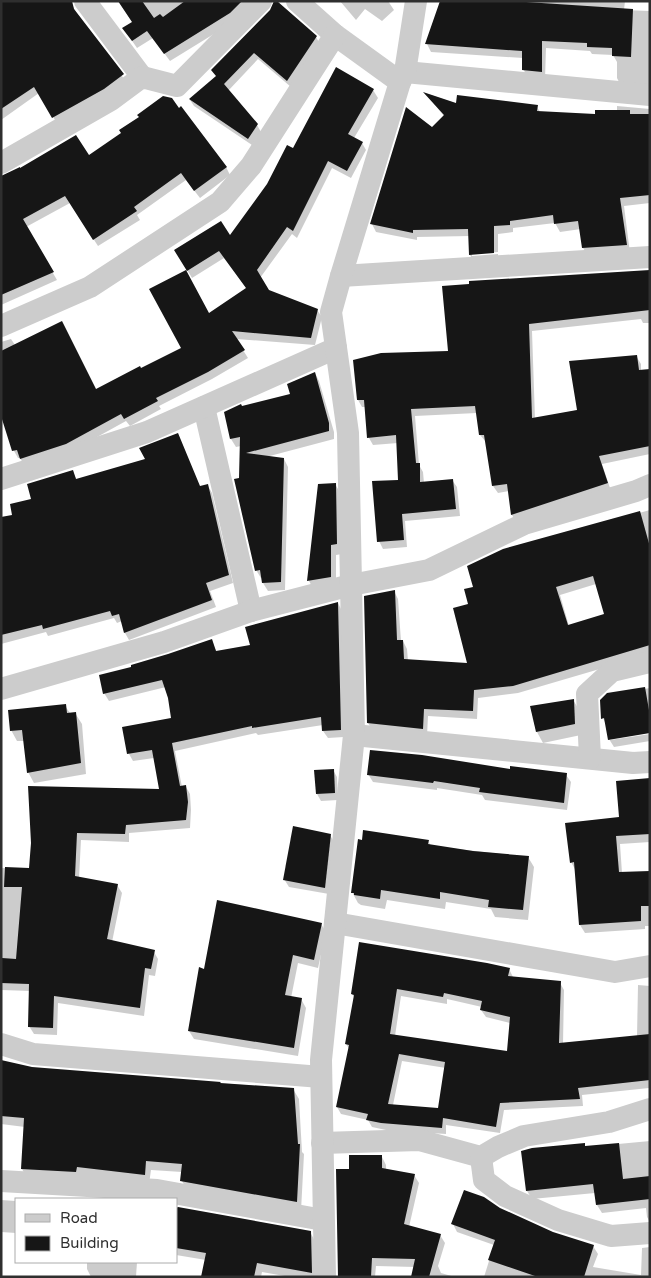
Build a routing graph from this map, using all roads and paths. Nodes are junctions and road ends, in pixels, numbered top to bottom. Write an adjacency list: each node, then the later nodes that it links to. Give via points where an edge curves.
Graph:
1 (85, 1): 6 (street)
2 (261, 1): 6 (street, via 177,86)
3 (297, 1): 5 (street)
4 (416, 1): 7 (street)
5 (334, 35): 7 (street); 12 (street, via 250,166 220,202 90,287)
6 (142, 77): 9 (street, via 111,100)
7 (403, 77): 8 (street); 11 (street)
8 (650, 95)
9 (1, 163)
10 (650, 257): 11 (street)
11 (340, 276): 13 (street, via 331,312)
12 (1, 326)
13 (336, 348): 14 (street); 17 (street, via 348,433)
14 (204, 407): 15 (street, via 147,432); 18 (street)
15 (1, 479)
16 (650, 485): 17 (street, via 524,524 428,570)
17 (351, 585): 18 (street); 21 (street)
18 (252, 611): 20 (street, via 164,642)
19 (650, 662): 22 (street, via 612,671 587,694)
20 (1, 689)
21 (354, 735): 22 (street); 24 (street)
22 (590, 758): 23 (street)
23 (650, 762)
24 (335, 923): 25 (street, via 615,972); 27 (street)
25 (650, 966)
26 (1, 1044): 27 (street, via 33,1054)
27 (321, 1077): 29 (street)
28 (650, 1109): 30 (street, via 609,1122 524,1136)
29 (322, 1143): 30 (street, via 419,1140); 32 (street)
30 (481, 1157): 33 (street, via 484,1180 505,1196 558,1220 611,1236)
31 (1, 1181): 32 (street, via 156,1190)
32 (323, 1220): 34 (street)
33 (650, 1233)
34 (325, 1277)

